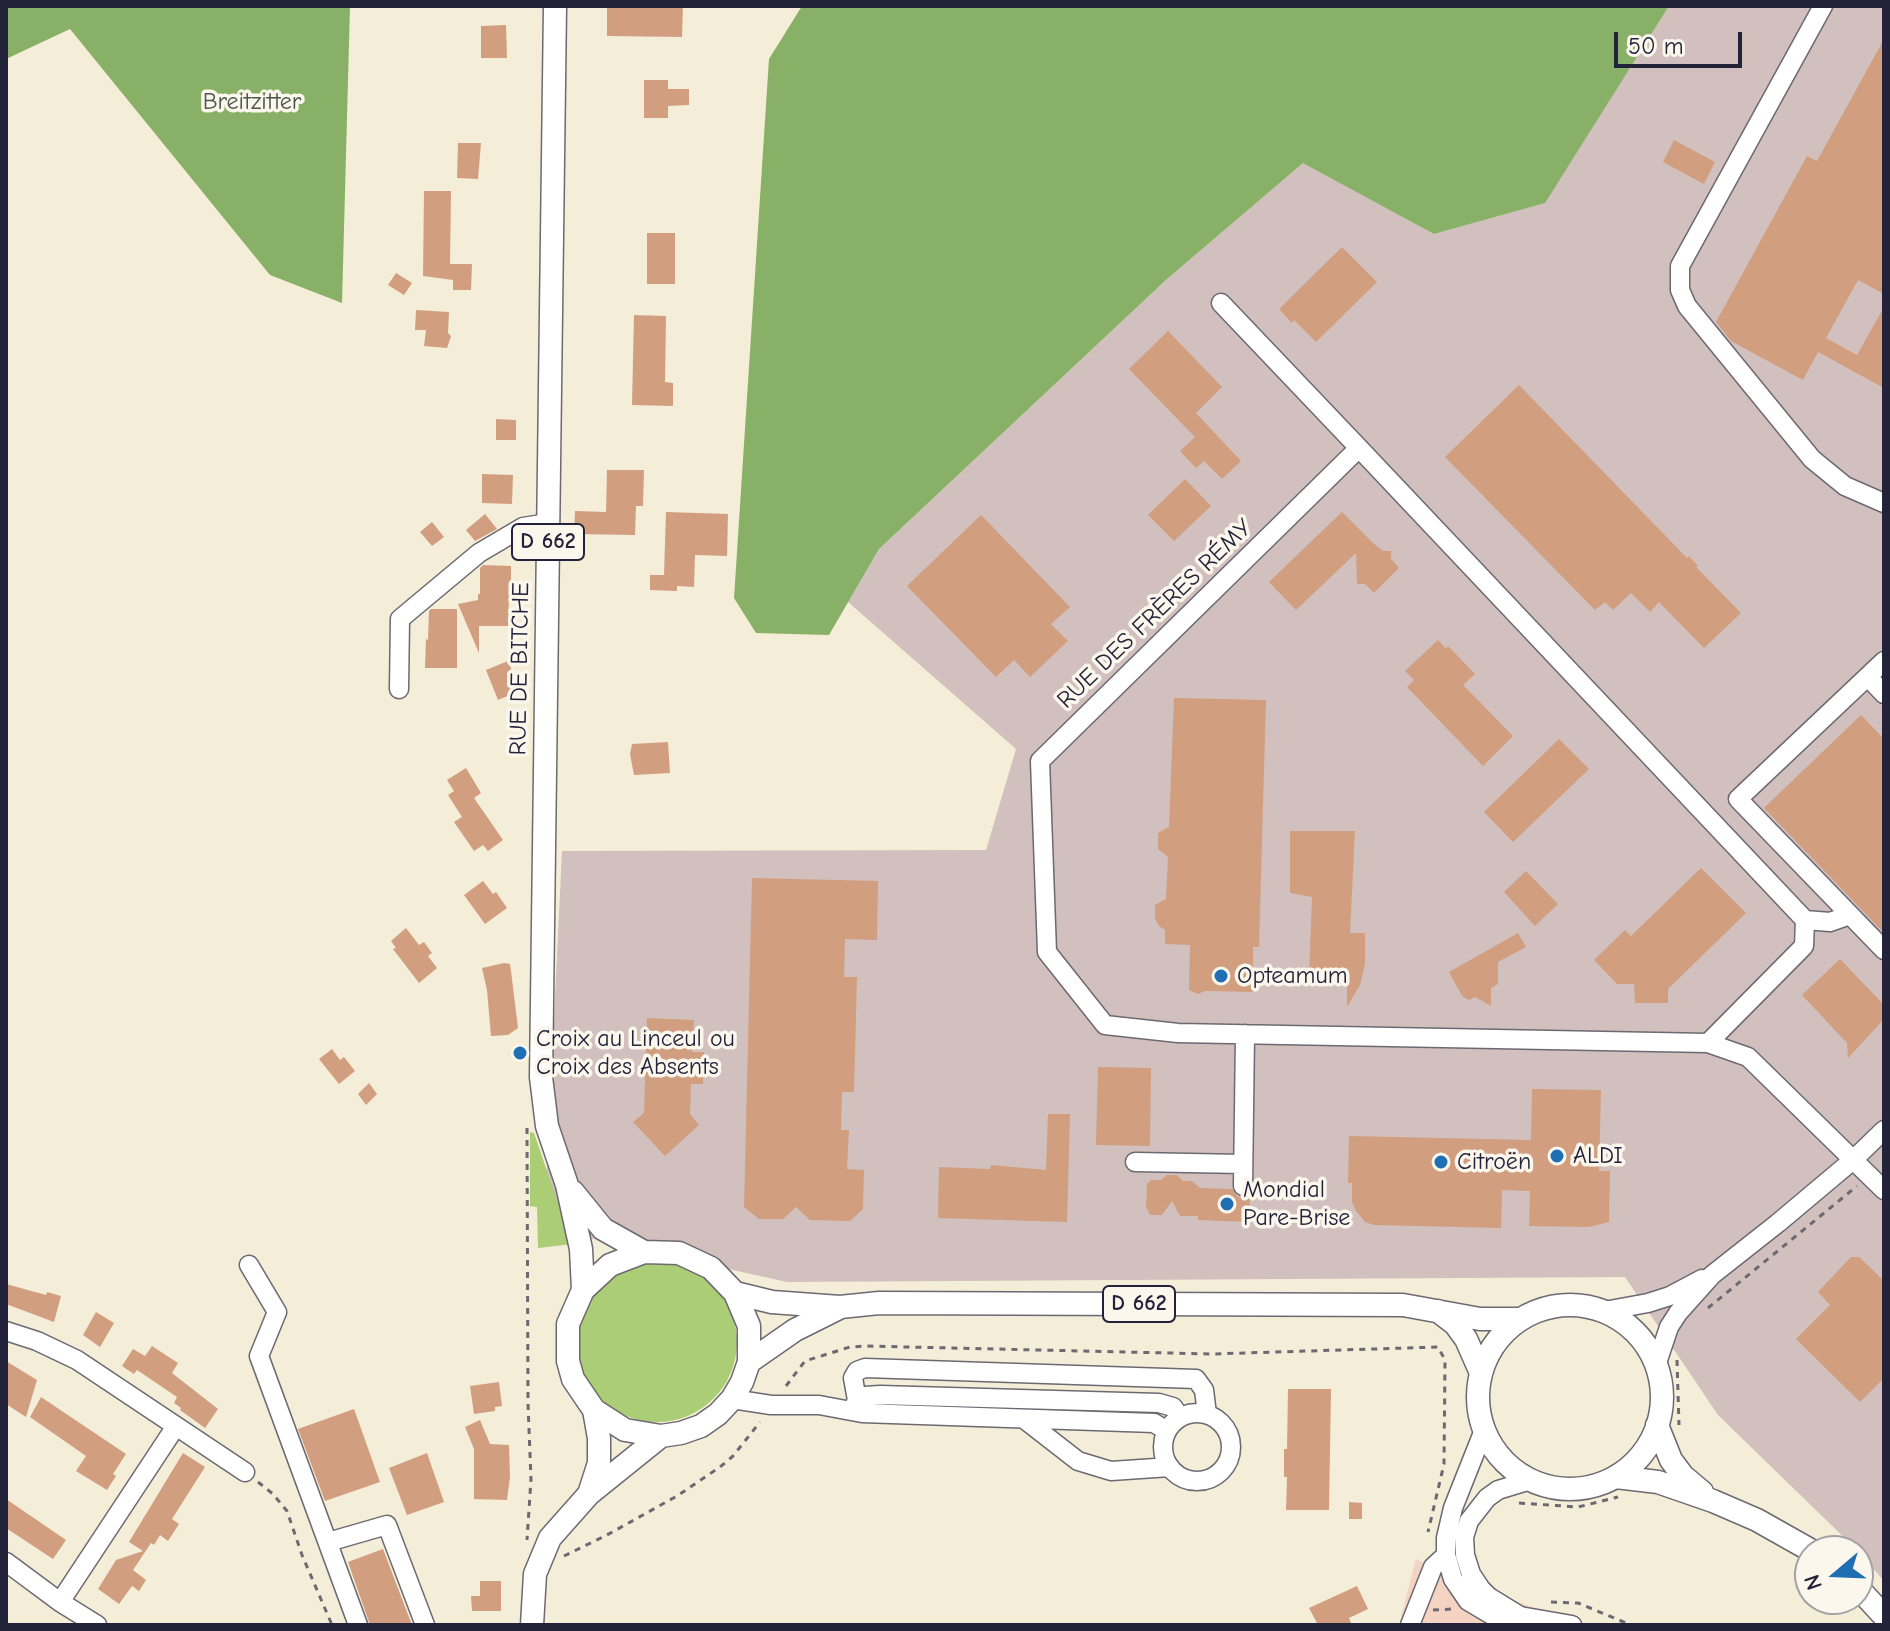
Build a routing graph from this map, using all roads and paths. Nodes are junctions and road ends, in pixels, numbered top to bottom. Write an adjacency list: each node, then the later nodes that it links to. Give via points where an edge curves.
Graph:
1 (555, 6): 6 (main road, RUE DE BITCHE / D 662)
2 (1823, 6): 5 (street, via 1680,266 1680,290 1687,306 1812,459 1845,486)
3 (1221, 303): 4 (street)
4 (1359, 448): 12 (street); 14 (street, RUE DES FRÈRES RÉMY, via 1040,761 1047,952 1105,1025)
5 (1884, 503)
6 (548, 523): 9 (street, via 523,527 479,553 400,619); 21 (main road, RUE DE BITCHE / D 662, via 541,1077 547,1126)
7 (1884, 661): 8 (street)
8 (1868, 677): 10 (street); 11 (street, via 1738,799)
9 (399, 689)
10 (1884, 694)
11 (1850, 915): 12 (street, via 1830,922); 13 (street)
12 (1805, 920): 15 (street, via 1804,946)
13 (1884, 950)
14 (1245, 1034): 15 (street, RUE DES FRÈRES RÉMY); 20 (street)
15 (1708, 1043): 18 (street, RUE DES FRÈRES RÉMY, via 1748,1057)
16 (526, 1115): 57 (path, via 531,1479 526,1553)
17 (1884, 1130): 18 (street)
18 (1853, 1160): 23 (street, RUE DES FRÈRES RÉMY); 26 (street)
19 (1135, 1162): 20 (street)
20 (1243, 1164): 22 (street)
21 (567, 1185): 24 (main road, D 662, via 603,1229); 27 (main road, D 662, via 581,1249)
22 (1243, 1186)
23 (1884, 1190)
24 (644, 1252): 27 (main road, via 610,1265); 28 (main road, via 695,1259 718,1273)
25 (249, 1265): 54 (street, via 277,1312 259,1356)
26 (1712, 1275): 31 (street, via 1670,1296); 35 (street, via 1669,1327)
27 (583, 1290): 39 (main road, via 568,1324 568,1361 573,1379)
28 (735, 1293): 29 (main road, D 662, via 772,1302); 34 (main road, via 749,1326)
29 (840, 1307): 30 (main road, D 662, via 1403,1305); 34 (main road, D 662)
30 (1438, 1311): 32 (main road, D 662); 36 (main road, via 1466,1339)
31 (1604, 1311): 32 (main road, via 1552,1306); 35 (main road, via 1636,1333)
32 (1520, 1319): 36 (main road, via 1495,1342)
33 (6, 1331): 44 (street, via 77,1360)
34 (749, 1362): 37 (main road)
35 (1656, 1366): 43 (main road, via 1661,1395)
36 (1481, 1373): 45 (main road, via 1479,1412)
37 (732, 1399): 38 (street); 46 (main road, via 701,1426)
38 (855, 1406): 40 (street, via 853,1378 865,1368 1196,1379 1204,1390); 41 (street); 42 (street, via 880,1395 1159,1403 1173,1407)
39 (594, 1410): 46 (main road, via 625,1430); 51 (main road, via 599,1463)
40 (1207, 1414): 42 (street, via 1188,1414); 47 (street, via 1229,1434 1227,1464 1212,1478 1193,1481)
41 (1024, 1419): 42 (street); 47 (street, via 1078,1461 1111,1471)
42 (1173, 1424): 47 (street, via 1163,1449)
43 (1657, 1425): 49 (main road, via 1642,1455); 52 (main road, via 1671,1460)
44 (176, 1426): 48 (street); 58 (street)
45 (1484, 1430): 50 (main road, via 1495,1451); 55 (street, via 1453,1508)
46 (661, 1436): 51 (main road)
47 (1170, 1467)
48 (245, 1472): 61 (path, via 287,1511)
49 (1616, 1477): 50 (main road, via 1574,1489); 52 (main road, via 1658,1482)
50 (1531, 1480): 59 (street, via 1487,1498 1464,1537 1476,1582)
51 (589, 1494): 57 (main road, via 550,1538)
52 (1713, 1501): 53 (main road)
53 (1794, 1541)
54 (328, 1542): 62 (street); 63 (street, via 387,1525)
55 (1446, 1555): 59 (street, via 1453,1579 1468,1601 1495,1617); 65 (street, via 1433,1567)
56 (6, 1562): 58 (street)
57 (535, 1574): 64 (main road)
58 (60, 1602): 60 (street)
59 (1520, 1616): 66 (street)
60 (97, 1625)
61 (332, 1625)
62 (358, 1625)
63 (425, 1625)
64 (532, 1625)
65 (1410, 1625)
66 (1572, 1625)

